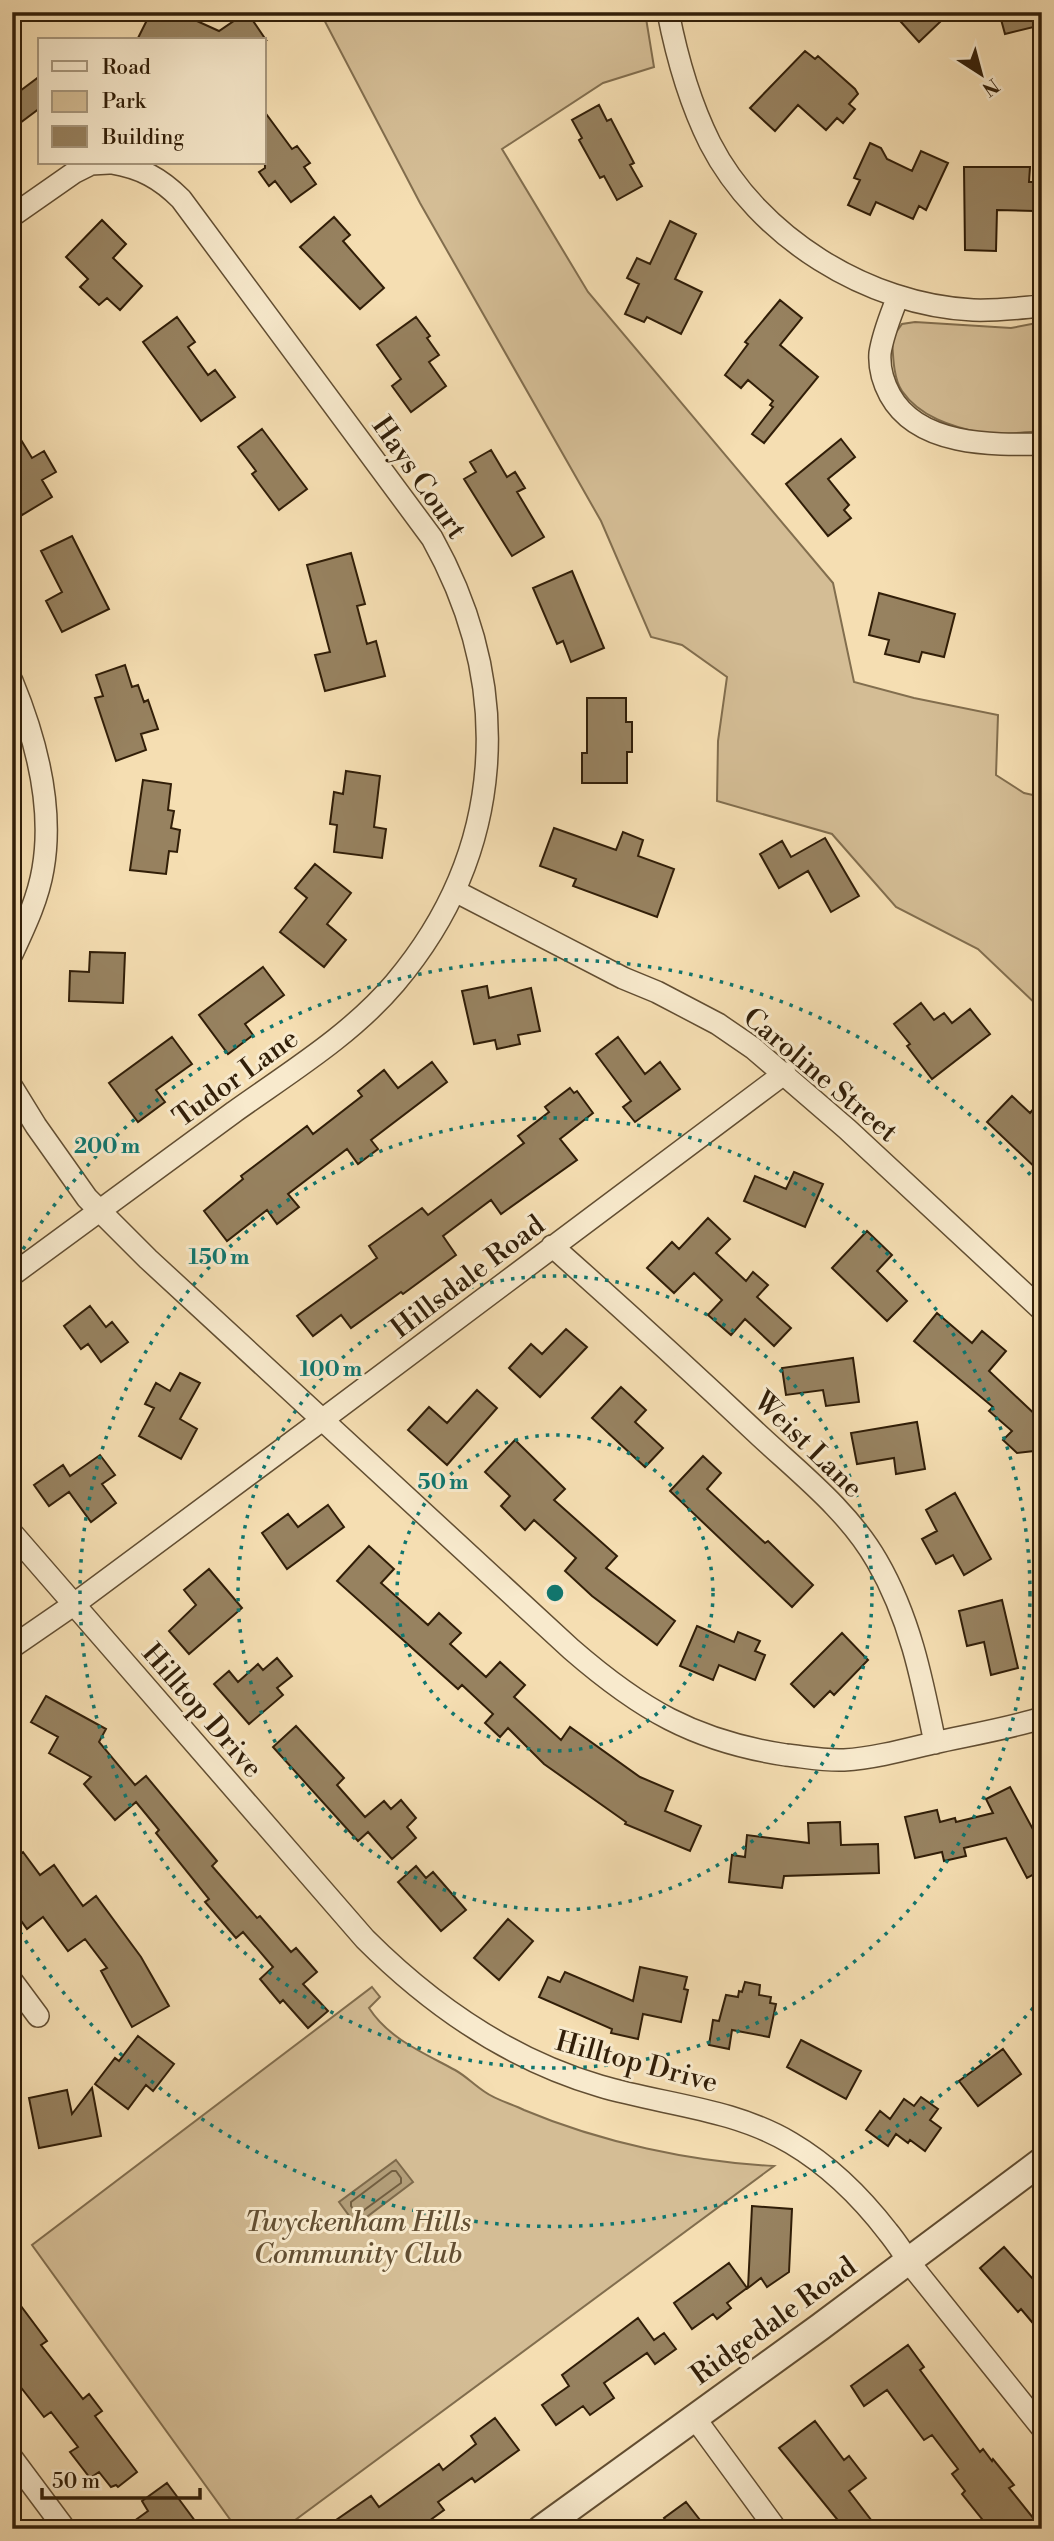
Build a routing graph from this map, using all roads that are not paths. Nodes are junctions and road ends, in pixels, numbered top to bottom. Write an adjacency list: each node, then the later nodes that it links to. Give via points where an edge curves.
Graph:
1 (668, 12): 4 (street, via 693,107 711,145 748,200 772,224 827,263)
2 (118, 164): 3 (street, via 91,164); 8 (street, Hays Court, via 164,182 181,199 432,538 458,590 480,659 486,758 480,816)
3 (12, 216)
4 (898, 296): 5 (street, via 972,310); 6 (street, via 880,355 884,383 906,416 944,436)
5 (1042, 306)
6 (1042, 444)
7 (12, 681): 9 (street, via 37,755 46,822 39,887)
8 (455, 891): 10 (street, Caroline Street, via 718,1024); 12 (street, Tudor Lane, via 428,941 371,1009 331,1043)
9 (12, 954)
10 (785, 1073): 13 (street, Hillsdale Road); 15 (street, Caroline Street)
11 (12, 1087): 12 (street)
12 (99, 1210): 14 (street, Tudor Lane); 16 (street)
13 (552, 1246): 16 (street, Hillsdale Road); 21 (street, Weist Lane, via 822,1494 865,1541 895,1594 912,1639)
14 (12, 1275)
15 (1042, 1310)
16 (322, 1420): 18 (street, Hillsdale Road); 21 (street, via 611,1684 678,1724 753,1750 819,1759 876,1756)
17 (12, 1533): 18 (street, Hilltop Drive)
18 (73, 1605): 19 (street, Hillsdale Road); 25 (street, Hilltop Drive, via 365,1939 424,1994 527,2059 640,2096 724,2114 790,2143 846,2184 891,2234)
19 (12, 1647)
20 (1042, 1718): 21 (street)
21 (935, 1743)
22 (12, 1981): 23 (street)
23 (38, 2016)
24 (1042, 2161): 25 (street, Ridgedale Road)
25 (908, 2261): 26 (street, Ridgedale Road); 27 (street, Hilltop Drive)
26 (694, 2417): 30 (street, Ridgedale Road); 31 (street)
27 (1042, 2427)
28 (12, 2458): 29 (street)
29 (65, 2529)
30 (541, 2529)
31 (776, 2529)

